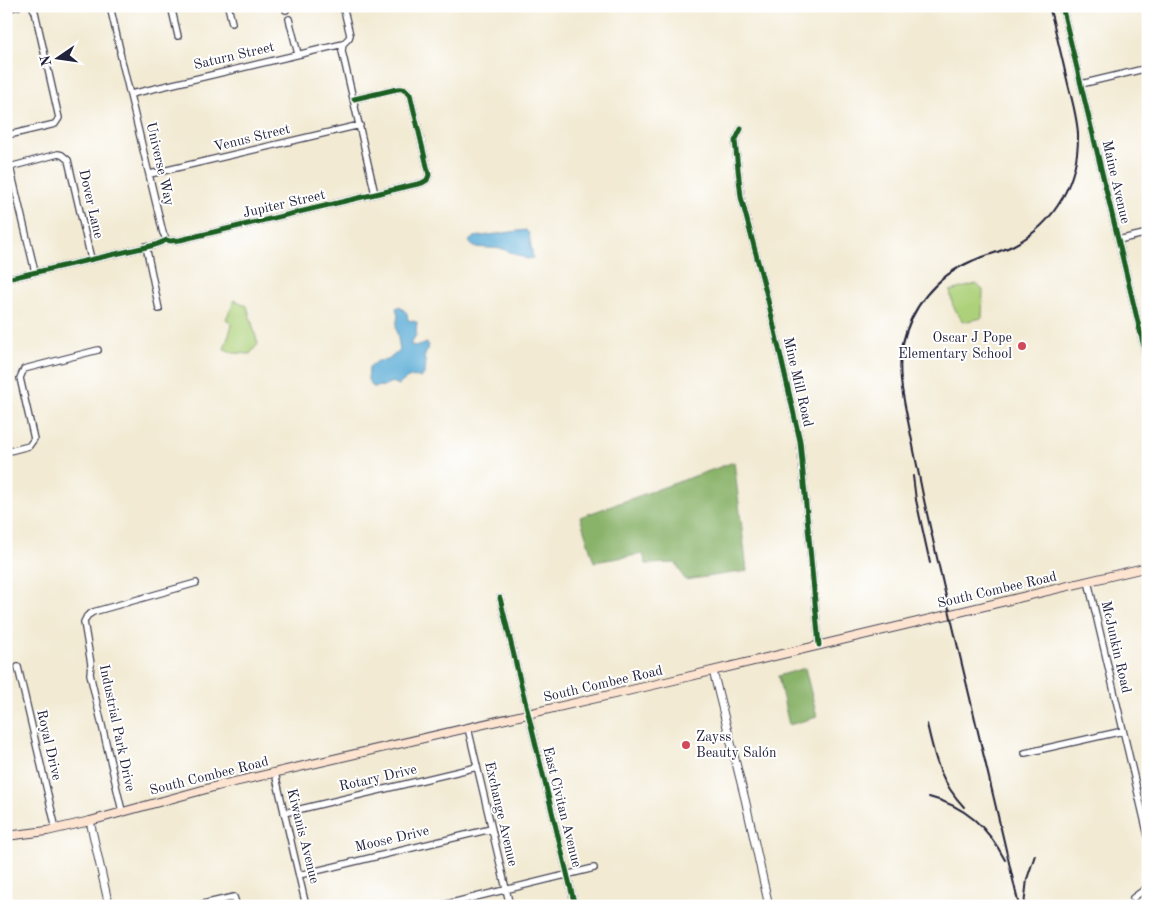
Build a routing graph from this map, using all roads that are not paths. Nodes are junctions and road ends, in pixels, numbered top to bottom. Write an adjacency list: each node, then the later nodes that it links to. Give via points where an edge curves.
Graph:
1 (18, 6): 9 (street)
2 (32, 6): 22 (street, via 59,118 55,124 13,134)
3 (110, 6): 18 (street, Universe Way)
4 (171, 6): 13 (street)
5 (228, 6): 12 (street)
6 (343, 6): 14 (street, via 350,35)
7 (1062, 6): 17 (street, Maine Avenue)
8 (1145, 6): 10 (street)
9 (6, 9)
10 (1148, 16)
11 (288, 19): 15 (street)
12 (232, 23)
13 (178, 36)
14 (343, 44): 15 (street, Saturn Street); 19 (street)
15 (298, 54): 18 (street, Saturn Street)
16 (1148, 68): 17 (street)
17 (1081, 84): 28 (street, Maine Avenue)
18 (131, 94): 24 (street, Universe Way)
19 (354, 99): 20 (street); 25 (street, Jupiter Street, via 402,88 407,90 429,174 422,183)
20 (360, 125): 24 (street, Venus Street); 25 (street)
21 (741, 129): 41 (street, Mine Mill Road, via 735,140 741,197 800,441)
22 (8, 130)
23 (8, 167): 30 (street, Dover Lane, via 58,154 68,160); 31 (street)
24 (150, 174): 27 (street, Universe Way)
25 (375, 194): 27 (street, Jupiter Street, via 189,238)
26 (1148, 233): 28 (street)
27 (167, 240): 29 (street, Jupiter Street)
28 (1118, 240): 35 (street, Maine Avenue)
29 (146, 246): 30 (street, Jupiter Street); 33 (street)
30 (91, 259): 31 (street, Jupiter Street)
31 (35, 272): 32 (street, Jupiter Street)
32 (6, 279)
33 (159, 309)
34 (98, 350): 36 (street, via 24,369 20,378 34,438 29,446)
35 (1148, 364)
36 (6, 452)
37 (1148, 567): 38 (main road, South Combee Road)
38 (1088, 581): 41 (main road, South Combee Road); 46 (street, McJunkin Road)
39 (196, 582): 50 (street, Industrial Park Drive, via 93,612 84,622 90,674)
40 (500, 598): 44 (street, East Civitan Avenue)
41 (819, 645): 43 (main road, South Combee Road)
42 (18, 667): 54 (street, Royal Drive)
43 (713, 671): 44 (main road, South Combee Road); 63 (street)
44 (528, 714): 45 (main road, South Combee Road); 58 (street, East Civitan Avenue)
45 (468, 728): 48 (street, Exchange Avenue); 49 (main road, South Combee Road)
46 (1123, 731): 47 (street); 56 (street, McJunkin Road)
47 (1025, 753)
48 (477, 767): 51 (street, Rotary Drive); 53 (street, Exchange Avenue)
49 (274, 773): 50 (main road, South Combee Road); 51 (street, Kiwanis Avenue)
50 (122, 811): 52 (main road, South Combee Road)
51 (284, 813): 59 (street, Kiwanis Avenue)
52 (90, 821): 54 (main road, South Combee Road); 64 (street)
53 (491, 828): 59 (street, Moose Drive); 61 (street, Exchange Avenue)
54 (56, 829): 55 (main road, South Combee Road)
55 (6, 836)
56 (1148, 836)
57 (594, 868): 58 (street)
58 (567, 874): 61 (street); 70 (street, East Civitan Avenue)
59 (299, 875): 67 (street, Kiwanis Avenue)
60 (1148, 887): 62 (street)
61 (506, 888): 68 (street); 69 (street, Exchange Avenue)
62 (1133, 898)
63 (768, 905)
64 (109, 906)
65 (194, 906): 66 (street, via 234,897)
66 (237, 906)
67 (306, 906)
68 (439, 906)
69 (510, 906)
70 (575, 906)

